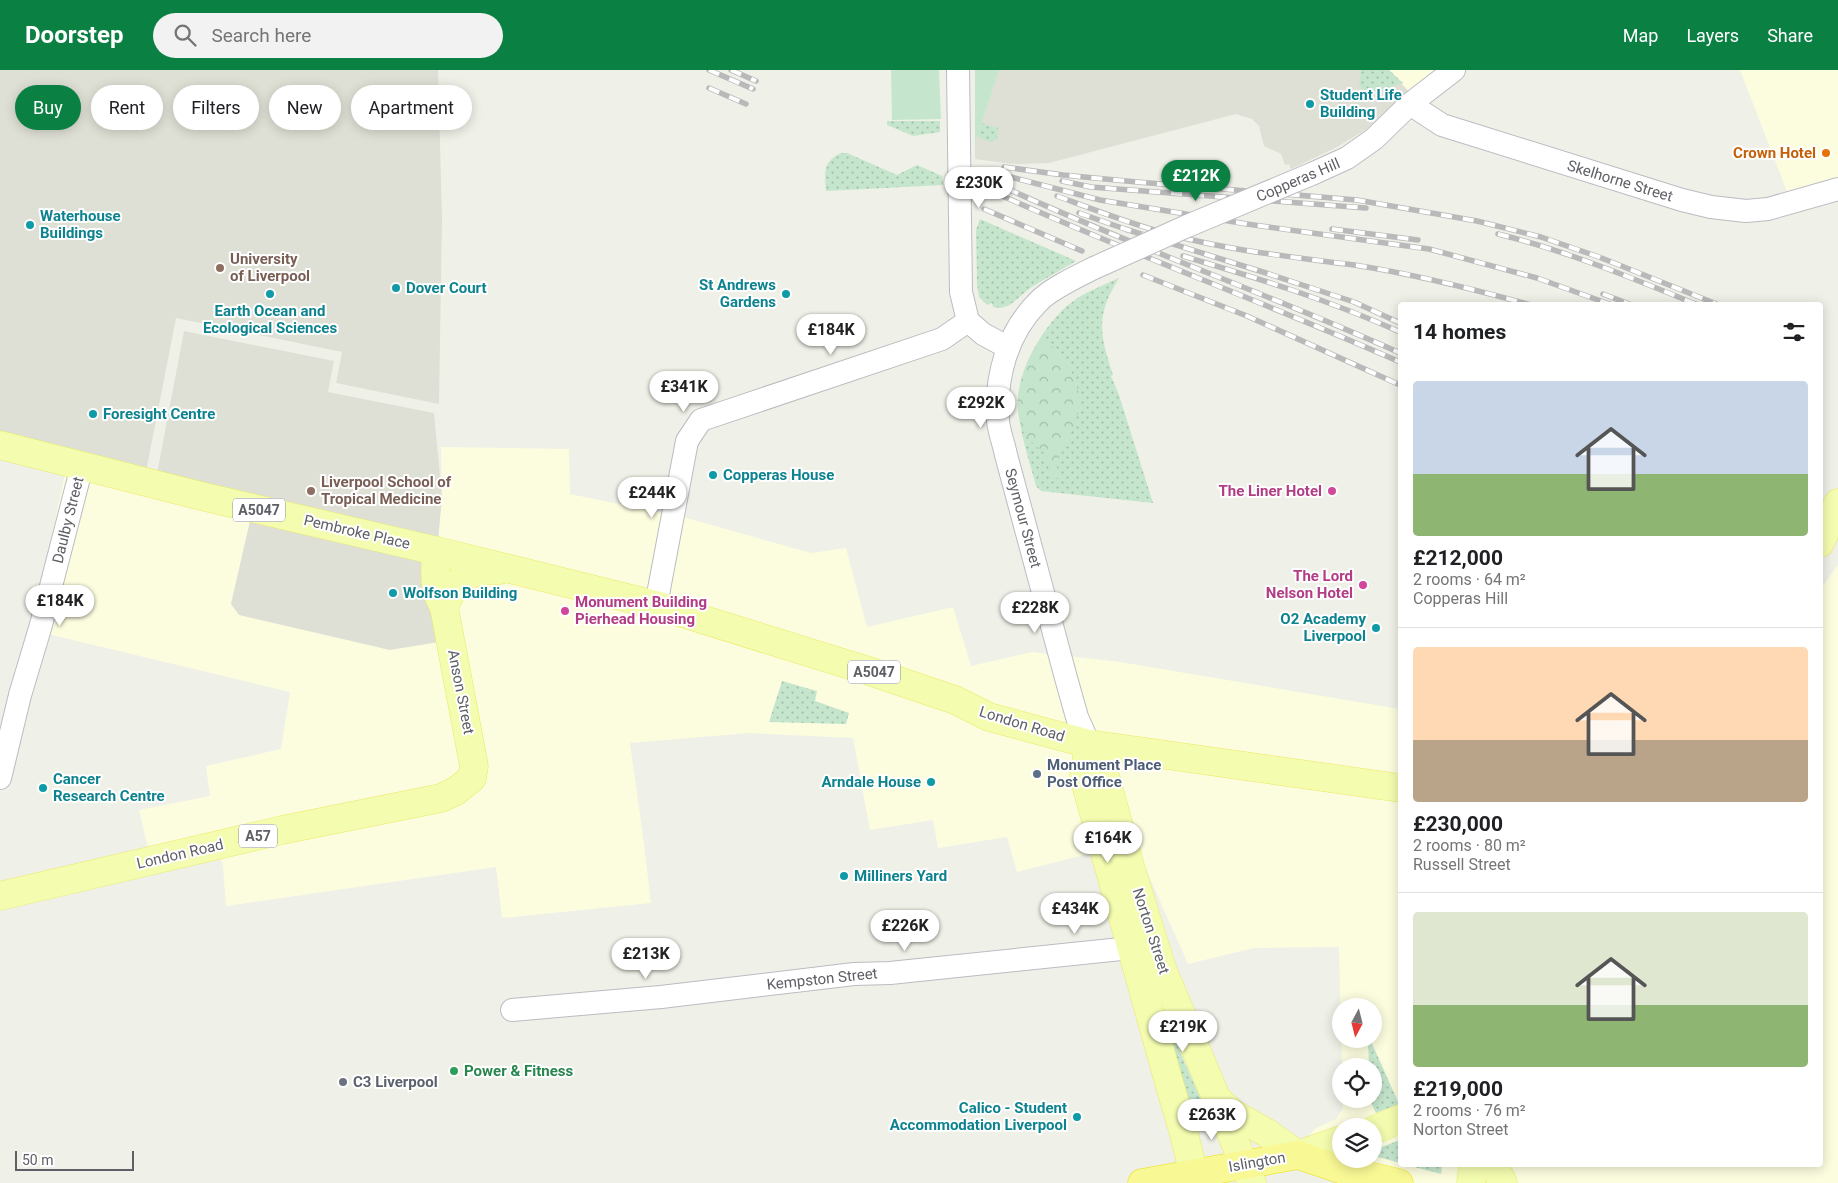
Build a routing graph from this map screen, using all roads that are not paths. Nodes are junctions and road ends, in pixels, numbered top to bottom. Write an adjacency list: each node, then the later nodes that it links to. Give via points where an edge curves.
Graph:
1 (958, 70): 5 (street, via 961,292)
2 (1454, 70): 3 (street, Copperas Hill)
3 (1410, 104): 4 (street, Skelhorne Street, via 1442,125 1711,207 1746,211 1768,209); 6 (street, Copperas Hill, bridge, via 1373,140 1347,158 1072,280 1040,300 1023,319)
4 (1838, 190)
5 (968, 321): 6 (street, via 983,334); 13 (street, via 942,339 701,420 687,441)
6 (1008, 347): 15 (street, Seymour Street, via 999,384 998,423 1077,717)
7 (0, 445): 8 (main road, Pembroke Place / A5047)
8 (82, 466): 11 (main road, Pembroke Place / A5047); 16 (street, Daulby Street)
9 (1838, 503): 10 (main road)
10 (1823, 536)
11 (437, 551): 12 (main road, Pembroke Place / A5047); 14 (main road, Anson Street / A57, via 436,581)
12 (514, 569): 13 (main road, Pembroke Place / A5047); 14 (main road, via 487,570 463,578 454,586)
13 (656, 605): 15 (main road, London Road / A5047, via 869,670 955,700 989,717)
14 (444, 607): 17 (main road, Anson Street / A57, via 473,755)
15 (1089, 744): 18 (main road, London Road / A5047); 23 (main road, Norton Street, via 1085,781); 25 (main road, Norton Street, via 1104,772 1162,969)
16 (0, 778)
17 (472, 778): 20 (main road, London Road / A57, via 441,798 282,830)
18 (1398, 788)
19 (0, 882): 20 (main road)
20 (41, 888): 21 (main road, London Road / A57); 22 (main road)
21 (0, 896)
22 (0, 908)
23 (1131, 944): 24 (street, Kempston Street, via 1121,949); 33 (main road, Norton Street)
24 (512, 1010)
25 (1220, 1102): 29 (main road); 32 (main road, Norton Street)
26 (1398, 1120): 27 (main road)
27 (1382, 1127)
28 (1332, 1143): 29 (main road, Islington)
29 (1298, 1156): 32 (highway, Islington); 35 (highway)
30 (1473, 1167): 36 (main road)
31 (1495, 1167): 37 (main road)
32 (1242, 1176): 33 (highway, Islington)
33 (1194, 1178): 34 (highway, Islington)
34 (1142, 1183)
35 (1399, 1183)
36 (1471, 1183)
37 (1503, 1183)

